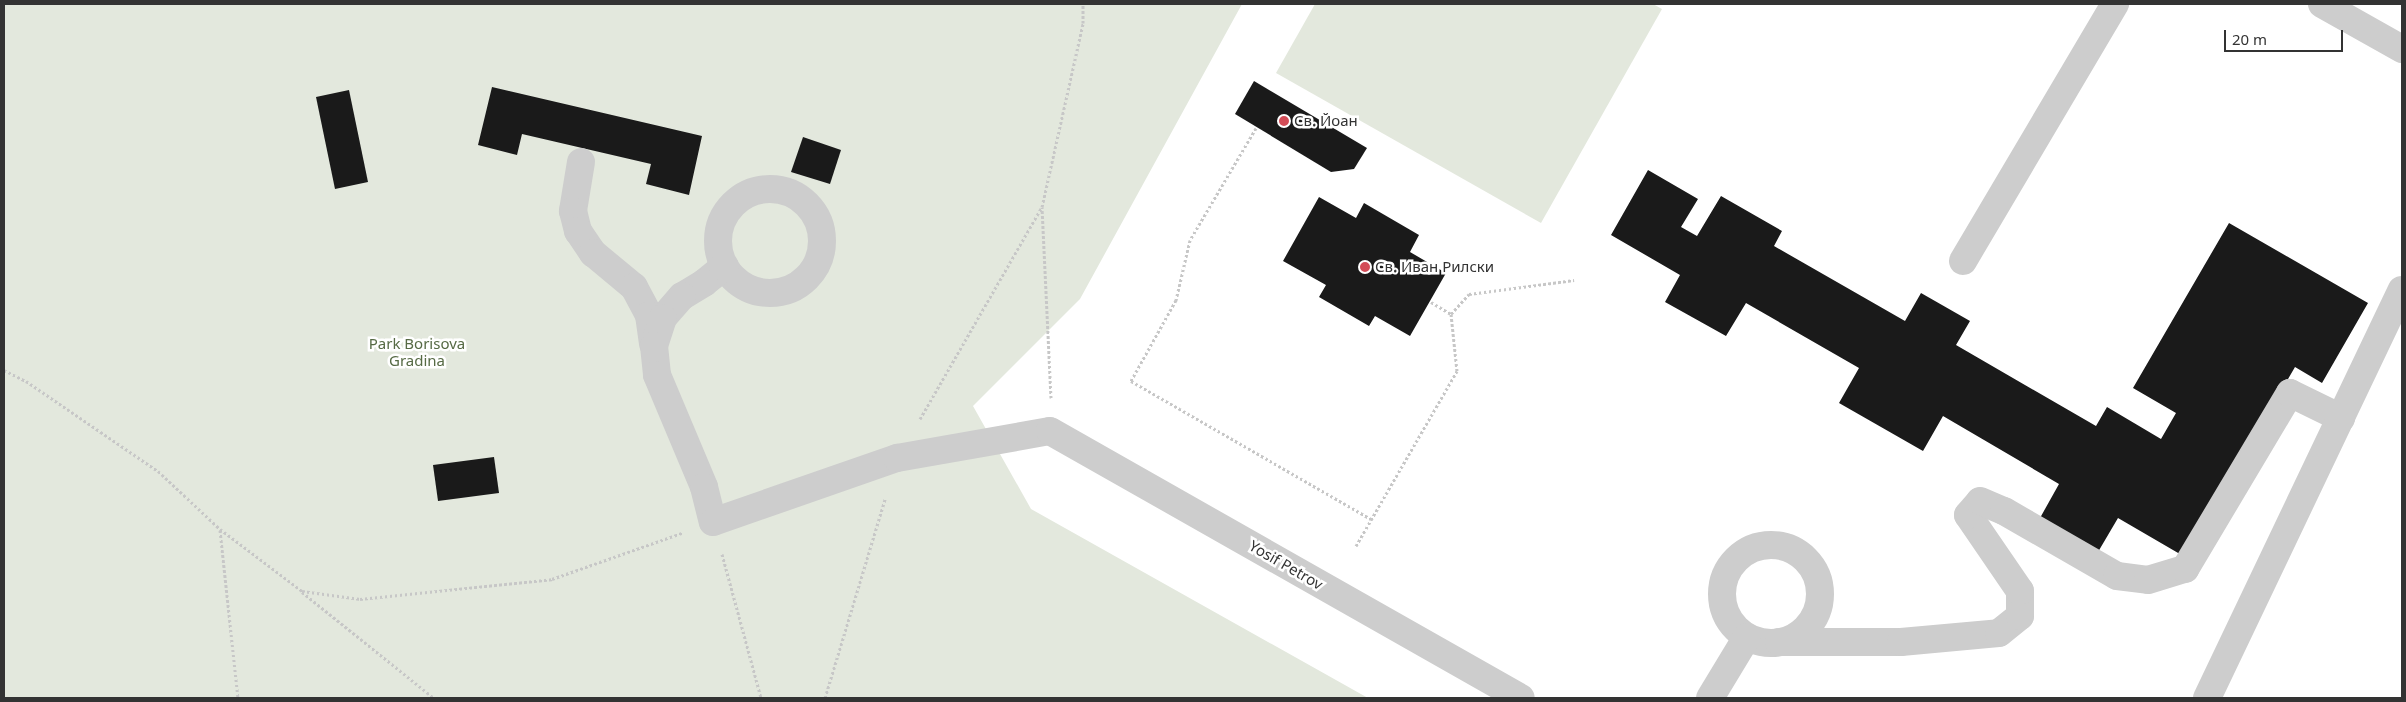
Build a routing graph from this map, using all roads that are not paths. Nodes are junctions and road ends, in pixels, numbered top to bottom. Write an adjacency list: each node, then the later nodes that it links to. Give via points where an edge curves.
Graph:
1 (2115, 4): 5 (street)
2 (2322, 4): 3 (street)
3 (2402, 48)
4 (581, 162): 8 (street, via 573,211 578,231 593,253 634,287 649,315)
5 (1963, 261)
6 (725, 266): 8 (street, via 682,296 663,318)
7 (2402, 290): 9 (street)
8 (654, 346): 12 (street, Yosif Petrov, via 657,375 704,487 713,522 897,458 1050,431)
9 (2341, 418): 11 (street, via 2290,393 2185,569 2148,580 2118,576 2004,511 1980,501 1968,515 2020,591 2020,616 1999,633 1901,642); 14 (street)
10 (1747, 636): 11 (street, via 1762,642); 11 (street, via 1726,614 1723,582 1729,568 1753,548 1768,545 1784,547 1799,553 1811,565 1818,580 1820,596 1817,613 1808,627 1795,637); 13 (street)
11 (1779, 642)
12 (1521, 698)
13 (1710, 698)
14 (2207, 698)

